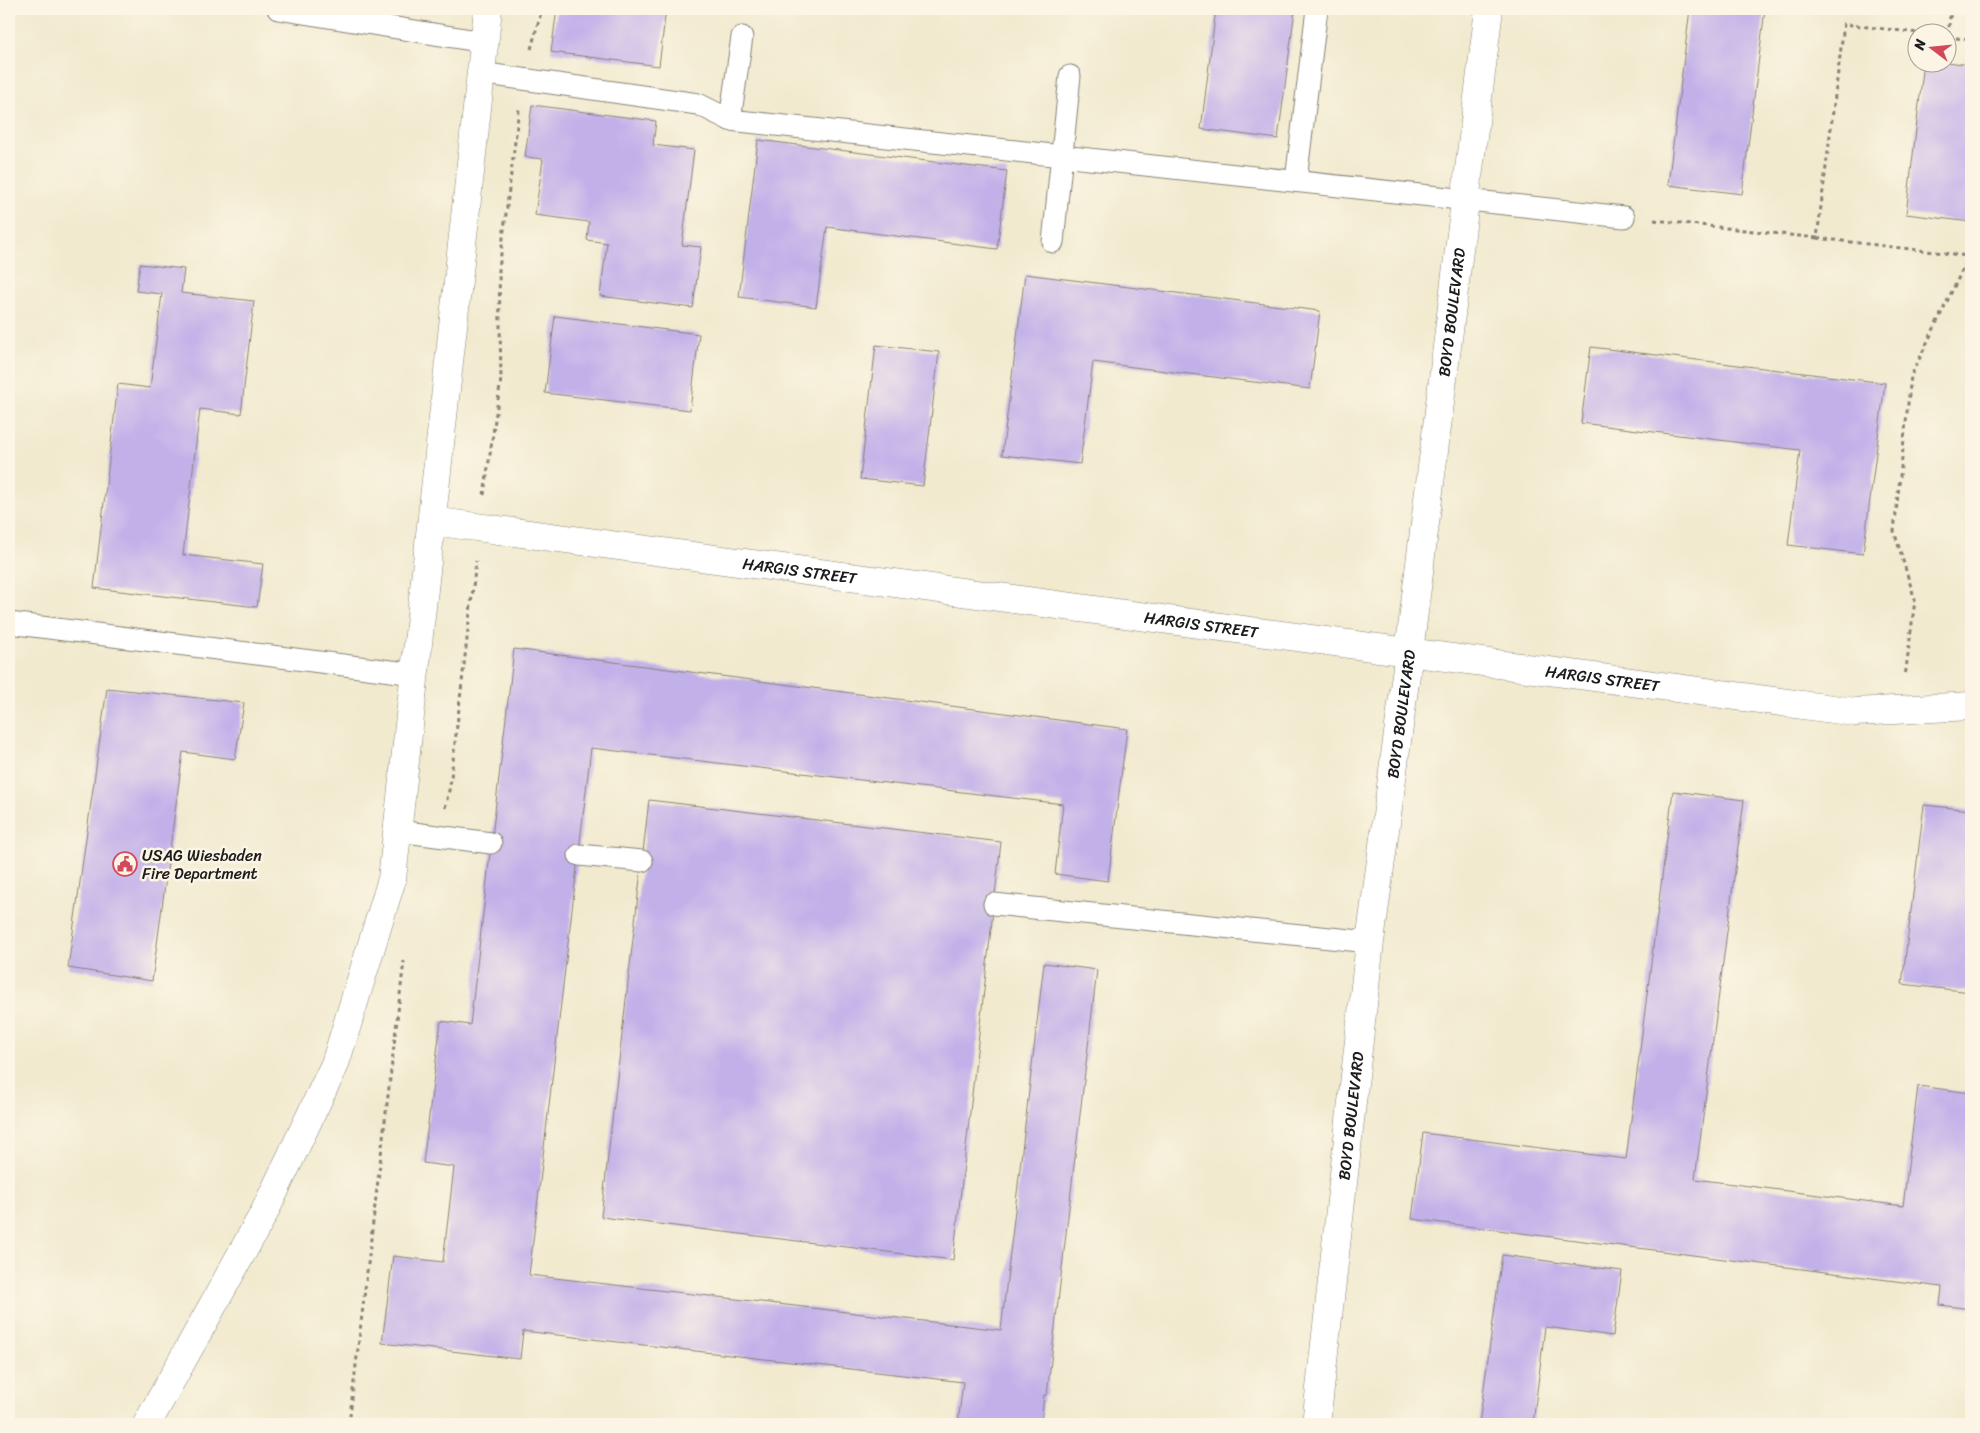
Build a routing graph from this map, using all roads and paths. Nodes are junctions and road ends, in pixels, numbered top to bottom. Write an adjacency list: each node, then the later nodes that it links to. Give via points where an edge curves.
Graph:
1 (278, 9): 11 (lane)
2 (488, 9): 11 (street)
3 (1317, 9): 16 (lane)
4 (1489, 9): 17 (street, BOYD BOULEVARD)
5 (1951, 9): 6 (path)
6 (1950, 22)
7 (1908, 32): 19 (path, via 1844,24)
8 (742, 37): 14 (lane)
9 (1958, 38): 10 (path)
10 (1971, 40)
11 (484, 42): 12 (street)
12 (480, 73): 14 (lane, via 698,104); 21 (street)
13 (1070, 76): 15 (lane)
14 (730, 120): 15 (lane)
15 (1063, 155): 16 (lane); 20 (lane)
16 (1296, 180): 17 (lane)
17 (1466, 198): 18 (lane); 23 (street, BOYD BOULEVARD)
18 (1624, 217): 19 (path)
19 (1817, 238): 26 (path, via 1969,256 1911,376 1894,531 1915,600)
20 (1053, 242)
21 (432, 521): 23 (street, HARGIS STREET); 24 (street)
22 (9, 623): 24 (lane)
23 (1409, 652): 26 (street, HARGIS STREET, via 1855,712); 32 (street, BOYD BOULEVARD)
24 (415, 674): 27 (street)
25 (1971, 706): 26 (street, HARGIS STREET)
26 (1901, 710)
27 (398, 831): 28 (lane); 34 (street, via 392,879 335,1064 264,1213)
28 (491, 843)
29 (579, 856): 30 (lane)
30 (642, 861)
31 (994, 904): 32 (lane)
32 (1370, 942): 33 (street, BOYD BOULEVARD)
33 (1318, 1423)
34 (147, 1424)

